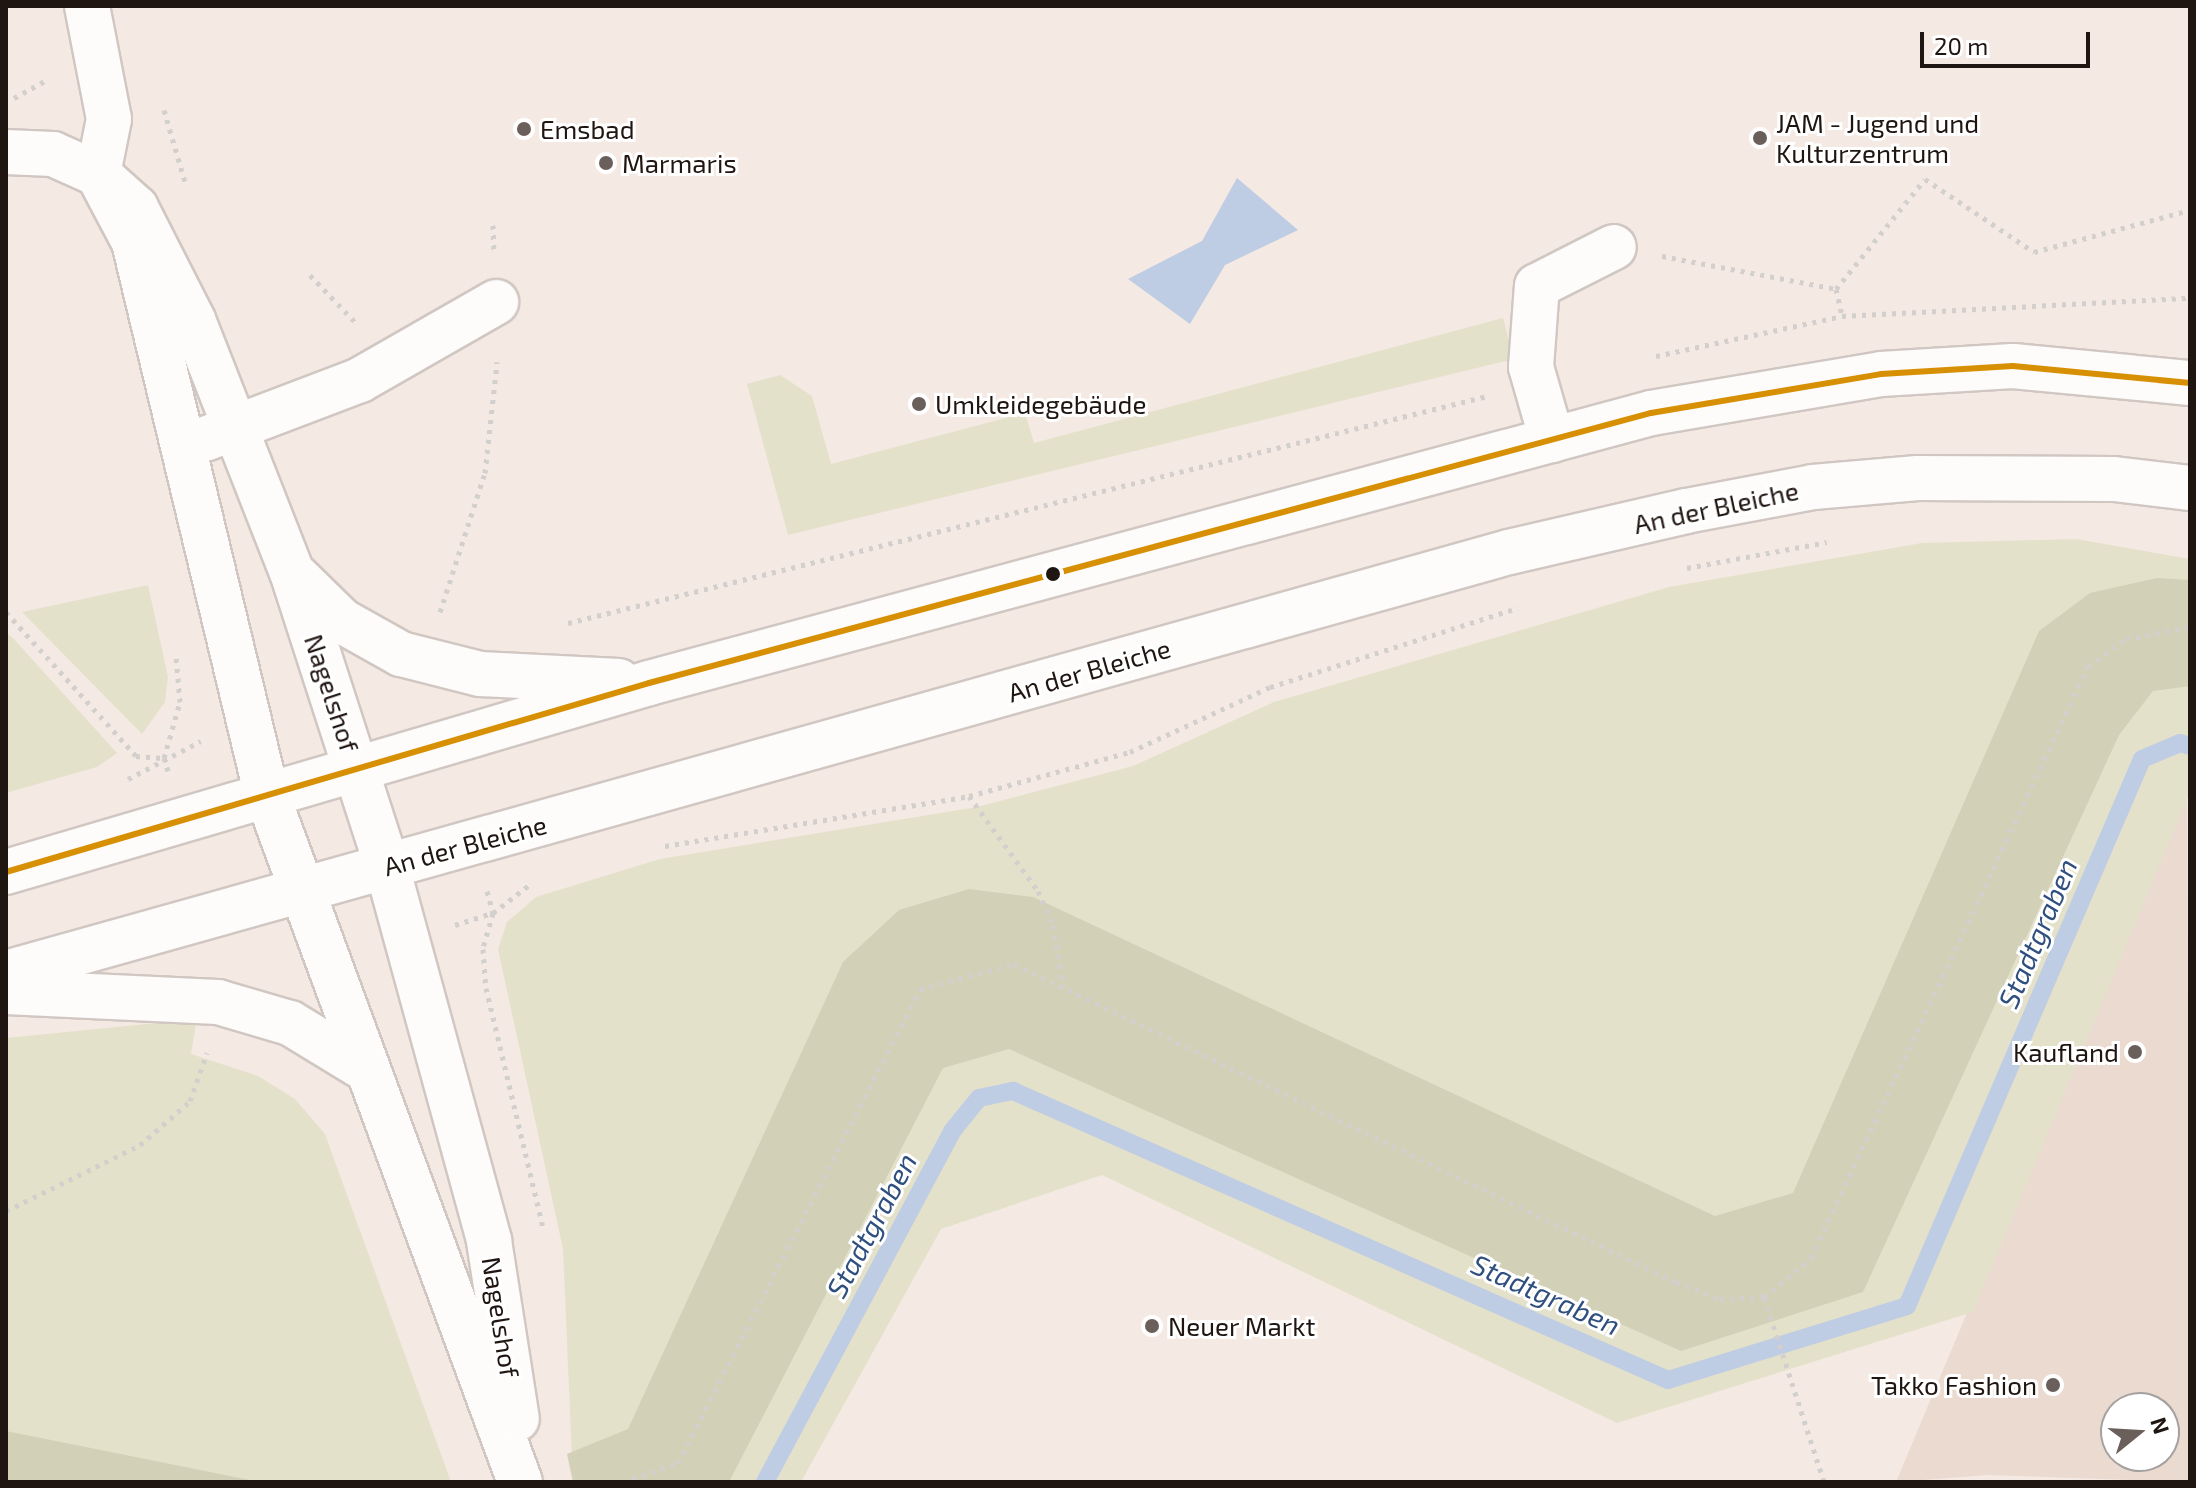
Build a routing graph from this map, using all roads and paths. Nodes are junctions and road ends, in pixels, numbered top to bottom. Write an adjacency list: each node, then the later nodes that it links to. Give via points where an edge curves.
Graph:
1 (87, 6): 3 (street, via 109,119)
2 (6, 152): 3 (street, Nagelshof, via 53,154)
3 (98, 174): 14 (street, Nagelshof, via 136,208 170,264); 16 (street, Nagelshof, via 134,242)
4 (2190, 210): 7 (path, via 2034,252 1925,179)
5 (493, 225): 9 (path)
6 (1614, 247): 7 (path); 13 (street, via 1537,286)
7 (1836, 289): 10 (path)
8 (2190, 298): 10 (path)
9 (496, 302): 14 (street, via 360,380); 24 (path, via 499,345 485,473)
10 (1842, 316): 11 (path)
11 (1637, 360)
12 (2190, 383): 15 (street, via 2013,366 1881,374 1651,413)
13 (1536, 384): 15 (street); 23 (path)
14 (235, 431): 16 (street); 20 (street, Nagelshof)
15 (1552, 440): 26 (street)
16 (180, 445): 29 (street, Nagelshof)
17 (2190, 488): 32 (street, An der Bleiche, via 2114,479 1918,478 1813,487 1686,511 1509,552)
18 (1845, 538): 19 (path)
19 (1678, 570)
20 (292, 572): 26 (street, via 342,621 401,654 480,674); 28 (street, Nagelshof)
21 (1527, 605): 30 (path, via 1270,687 1130,752)
22 (6, 612): 27 (path, via 136,756)
23 (561, 625)
24 (435, 627)
25 (2190, 627): 43 (path, via 2126,639 2088,666 1811,1258)
26 (649, 683): 28 (street)
27 (164, 758)
28 (357, 769): 29 (street); 32 (street, Nagelshof)
29 (266, 792): 33 (street); 35 (street, Nagelshof)
30 (969, 796): 31 (path); 38 (path, via 1038,891 1053,925)
31 (657, 848)
32 (387, 867): 35 (street, An der Bleiche); 45 (street, Nagelshof, via 489,1241)
33 (6, 872)
34 (545, 879): 36 (path, via 518,890)
35 (297, 891): 37 (street, An der Bleiche); 41 (street, Nagelshof)
36 (493, 913)
37 (6, 973)
38 (1063, 988): 43 (path, via 1676,1282 1720,1299); 46 (path, via 1014,964 920,989 678,1463)
39 (6, 992): 41 (street, via 218,1002 290,1023)
40 (210, 1042): 42 (path, via 190,1101 140,1145)
41 (364, 1068): 44 (street, Nagelshof)
42 (6, 1211)
43 (1764, 1297): 47 (path)
44 (520, 1482)
45 (527, 1482)
46 (623, 1482)
47 (1824, 1482)

